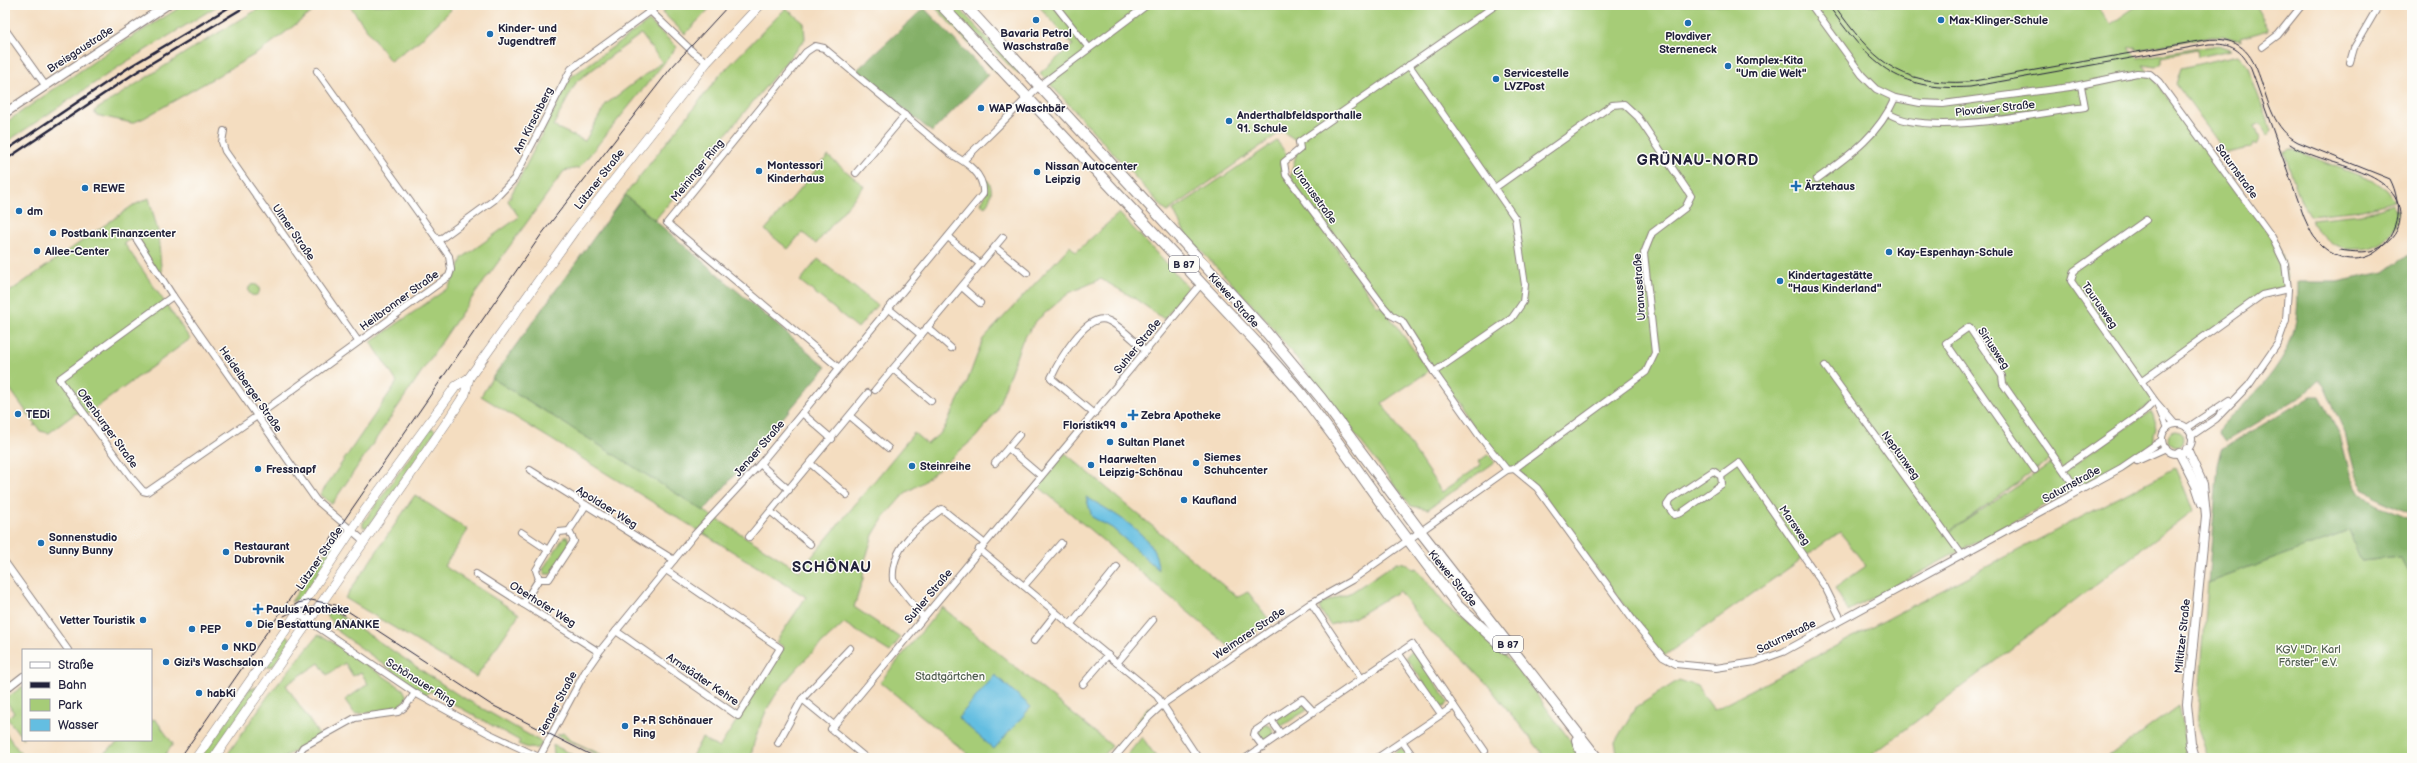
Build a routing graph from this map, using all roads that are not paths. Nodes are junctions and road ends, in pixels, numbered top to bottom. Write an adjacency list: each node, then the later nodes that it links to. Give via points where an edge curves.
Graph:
1 (168, 5): 22 (street, Breisgaustraße)
2 (644, 5): 13 (street)
3 (659, 5): 13 (street, Am Kirschberg)
4 (760, 5): 17 (main road, Lützner Straße)
5 (942, 5): 25 (main road, Kiewer Straße / B 87)
6 (965, 5): 24 (main road, Kiewer Straße / B 87)
7 (1055, 5): 16 (street)
8 (1147, 5): 16 (street)
9 (1496, 5): 19 (street)
10 (1810, 5): 26 (street, Plovdiver Straße, via 1862,75 1876,88)
11 (2302, 5): 15 (street, via 2278,35)
12 (2379, 5): 18 (street, via 2354,48)
13 (649, 12): 17 (street, via 694,53); 39 (street, Am Kirschberg, via 571,69 514,178 494,200)
14 (5, 29): 22 (street, Breisgaustraße)
15 (2262, 47)
16 (1089, 48): 24 (street)
17 (708, 62): 58 (main road, Lützner Straße, via 574,231)
18 (2350, 62)
19 (1410, 65): 34 (street); 57 (street, Uranusstraße, via 1299,142 1300,149 1284,162 1284,168 1384,307 1391,315 1402,321)
20 (317, 71): 39 (street, Heilbronner Straße)
21 (2150, 74): 23 (street, Plovdiver Straße, via 2137,73); 45 (street, Saturnstraße, via 2162,85 2272,237 2285,264)
22 (45, 85): 27 (street, Breisgaustraße)
23 (2081, 86): 26 (street, Plovdiver Straße, via 1943,104); 28 (street, Plovdiver Straße, via 2085,107 1988,121 1925,124 1896,118)
24 (1038, 87): 25 (street); 99 (main road, Kiewer Straße / B 87, via 1267,333 1321,398)
25 (1027, 98): 31 (street); 43 (main road, Kiewer Straße / B 87)
26 (1895, 98): 28 (street)
27 (5, 113)
28 (1888, 113): 33 (street, via 1859,148)
29 (905, 114): 31 (street, Meininger Ring, via 951,154); 32 (street); 55 (street, Meininger Ring, via 824,48 810,48 667,223)
30 (224, 131): 51 (street, Ulmer Straße, via 224,151)
31 (964, 160): 37 (street, Jenaer Straße, via 982,181 983,194)
32 (856, 173)
33 (1817, 178)
34 (1496, 187): 57 (street, via 1518,227 1525,285 1523,302 1512,318); 85 (street, Uranusstraße, via 1600,113 1617,104 1629,107 1638,117 1691,196 1685,208 1652,233 1644,253 1654,353 1646,372)
35 (2146, 220): 59 (street, Taurusweg, via 2074,271 2071,281)
36 (135, 236): 46 (street, Heidelberger Straße)
37 (948, 237): 41 (street); 48 (street, Jenaer Straße)
38 (1003, 238): 40 (street)
39 (438, 241): 51 (street, Heilbronner Straße, via 449,256 449,276)
40 (995, 247): 41 (street); 42 (street)
41 (980, 264): 44 (street)
42 (1027, 273)
43 (1202, 283): 53 (street, Suhler Straße); 104 (main road, Kiewer Straße / B 87, via 1301,393)
44 (962, 287): 47 (street); 49 (street)
45 (2288, 289): 59 (street, via 2262,295); 60 (street, Saturnstraße, via 2286,320 2278,343)
46 (173, 296): 67 (street, Heidelberger Straße); 67 (street, Offenburger Straße, via 59,379 131,477 143,491 147,492)
47 (980, 303)
48 (888, 308): 50 (street); 55 (street, Jenaer Straße)
49 (927, 327): 50 (street); 52 (street)
50 (921, 335): 56 (street)
51 (358, 341): 67 (street, Heilbronner Straße)
52 (951, 348)
53 (1146, 351): 66 (street, Suhler Straße); 66 (street, via 1109,320 1100,319 1071,342 1051,378)
54 (1825, 366): 110 (street, Neptunweg)
55 (839, 368): 65 (street, Jenaer Straße)
56 (893, 369): 61 (street); 63 (street)
57 (1434, 372): 88 (street, Uranusstraße)
58 (469, 378): 100 (main road, Lützner Straße, via 456,386 363,513); 103 (main road, Lützner Straße, via 465,394 453,413)
59 (2142, 381): 64 (street, Taurusweg)
60 (2249, 384): 71 (street, Saturnstraße, via 2219,409); 73 (street, Saturnstraße, via 2216,418)
61 (875, 390)
62 (868, 393): 68 (street)
63 (931, 400)
64 (2155, 401): 69 (street, Taurusweg); 70 (street, Taurusweg); 86 (street, Saturnstraße, via 2144,412)
65 (802, 413): 74 (street); 82 (street, Jenaer Straße)
66 (1094, 414): 90 (street, Suhler Straße)
67 (257, 416): 100 (street, Heidelberger Straße, via 316,500)
68 (850, 416): 74 (street); 76 (street)
69 (2175, 424): 70 (street); 71 (street)
70 (2167, 428): 75 (street)
71 (2187, 428): 73 (street)
72 (1019, 435): 77 (street)
73 (2191, 436): 79 (street)
74 (832, 438): 83 (street)
75 (2162, 440): 78 (street); 84 (street, Saturnstraße)
76 (888, 448)
77 (1008, 448): 81 (street); 90 (street)
78 (2166, 448): 80 (street); 84 (street, Saturnstraße)
79 (2187, 449): 80 (street); 97 (street, Miltitzer Straße, via 2203,484)
80 (2179, 453): 97 (street, Miltitzer Straße, via 2196,486)
81 (995, 463)
82 (760, 464): 92 (street); 111 (street, Jenaer Straße)
83 (811, 464): 92 (street); 94 (street)
84 (2120, 468): 93 (street, Saturnstraße)
85 (1514, 469): 88 (street, Uranusstraße); 123 (street, Saturnstraße, via 1537,488 1650,643 1663,657 1676,664 1716,668 1755,662 1783,652)
86 (2063, 469): 89 (street, Siriusweg, via 2003,384 2002,376 1969,327 1946,343); 93 (street, Siriusweg)
87 (530, 470): 95 (street, Apoldaer Weg)
88 (1507, 470): 99 (street, Uranusstraße)
89 (2035, 470)
90 (1041, 476): 105 (street, Suhler Straße)
91 (1721, 476): 91 (street, Marsweg, via 1713,470 1670,499 1667,505 1669,511 1674,515 1681,513 1722,484); 123 (street, Marsweg, via 1739,463 1824,586)
92 (789, 490): 96 (street)
93 (2078, 491): 110 (street, Saturnstraße)
94 (847, 495)
95 (586, 505): 98 (street); 111 (street, Apoldaer Weg)
96 (771, 512): 102 (street); 107 (street)
97 (2206, 516): 166 (street, Miltitzer Straße, via 2187,704)
98 (569, 531): 109 (street, via 559,532); 116 (street, via 574,541 549,579)
99 (1420, 531): 104 (street); 137 (main road, Kiewer Straße / B 87)
100 (352, 532): 103 (street, Heidelberger Straße); 120 (main road, Lützner Straße)
101 (521, 532): 109 (street)
102 (749, 537)
103 (364, 540): 125 (main road, Lützner Straße)
104 (1408, 540): 118 (street, Weimarer Straße, via 1352,580); 137 (main road, Kiewer Straße / B 87, via 1458,606)
105 (984, 543): 108 (street, Suhler Straße); 122 (street, via 942,509 919,526 902,545 893,568 892,580)
106 (1061, 543): 117 (street)
107 (810, 544)
108 (979, 549): 117 (street); 122 (street, Suhler Straße)
109 (548, 550): 116 (street, via 536,570)
110 (1962, 555): 123 (street, Saturnstraße)
111 (674, 560): 114 (street, Jenaer Straße)
112 (5, 562): 129 (street)
113 (1118, 567): 126 (street)
114 (666, 570): 127 (street, Jenaer Straße); 127 (street, Arnstädter Kehre, via 780,648 738,716)
115 (476, 574): 119 (street, Oberhofer Weg)
116 (539, 579): 119 (street)
117 (1024, 586): 121 (street)
118 (1311, 603): 136 (street); 142 (street, Weimarer Straße)
119 (523, 604): 131 (street, Oberhofer Weg)
120 (297, 613): 125 (street, Schönauer Ring); 154 (main road, Lützner Straße)
121 (1056, 613): 126 (street); 128 (street)
122 (923, 617): 148 (street, Suhler Straße)
123 (1841, 619)
124 (1153, 620): 134 (street)
125 (309, 621): 140 (street, Schönauer Ring); 155 (main road, Lützner Straße)
126 (1070, 625): 133 (street)
127 (616, 631): 131 (street, Jenaer Straße)
128 (1034, 642)
129 (66, 648)
130 (850, 648): 141 (street)
131 (599, 652): 157 (street, Jenaer Straße, via 585,672)
132 (1399, 654): 136 (street); 143 (street, via 1412,644); 145 (street)
133 (1108, 655): 134 (street); 138 (street)
134 (1117, 663): 142 (street)
135 (22, 677): 139 (street)
136 (1362, 679): 144 (street)
137 (1534, 679): 147 (main road, Kiewer Straße / B 87)
138 (1083, 684)
139 (5, 690)
140 (415, 693): 156 (street, via 398,712 355,718 303,747); 157 (street, Schönauer Ring)
141 (802, 699): 148 (street); 151 (street)
142 (1163, 704): 159 (street, Weimarer Straße); 160 (street)
143 (1454, 706): 145 (street); 153 (street)
144 (1314, 712): 146 (street, via 1302,699); 149 (street)
145 (1441, 714): 150 (street)
146 (1271, 720): 149 (street); 152 (street, via 1255,731 1254,735)
147 (1570, 726): 164 (main road, B 87); 165 (main road, B 87)
148 (832, 727): 158 (street)
149 (1281, 734): 152 (street)
150 (1402, 741): 162 (street); 163 (street, via 1412,755)
151 (778, 743)
152 (1263, 746): 161 (street)
153 (1485, 751)
154 (196, 758)
155 (214, 758)
156 (296, 758)
157 (540, 758)
158 (866, 758)
159 (1114, 758)
160 (1198, 758)
161 (1246, 758)
162 (1377, 758)
163 (1407, 758)
164 (1583, 758)
165 (1597, 758)
166 (2195, 758)

